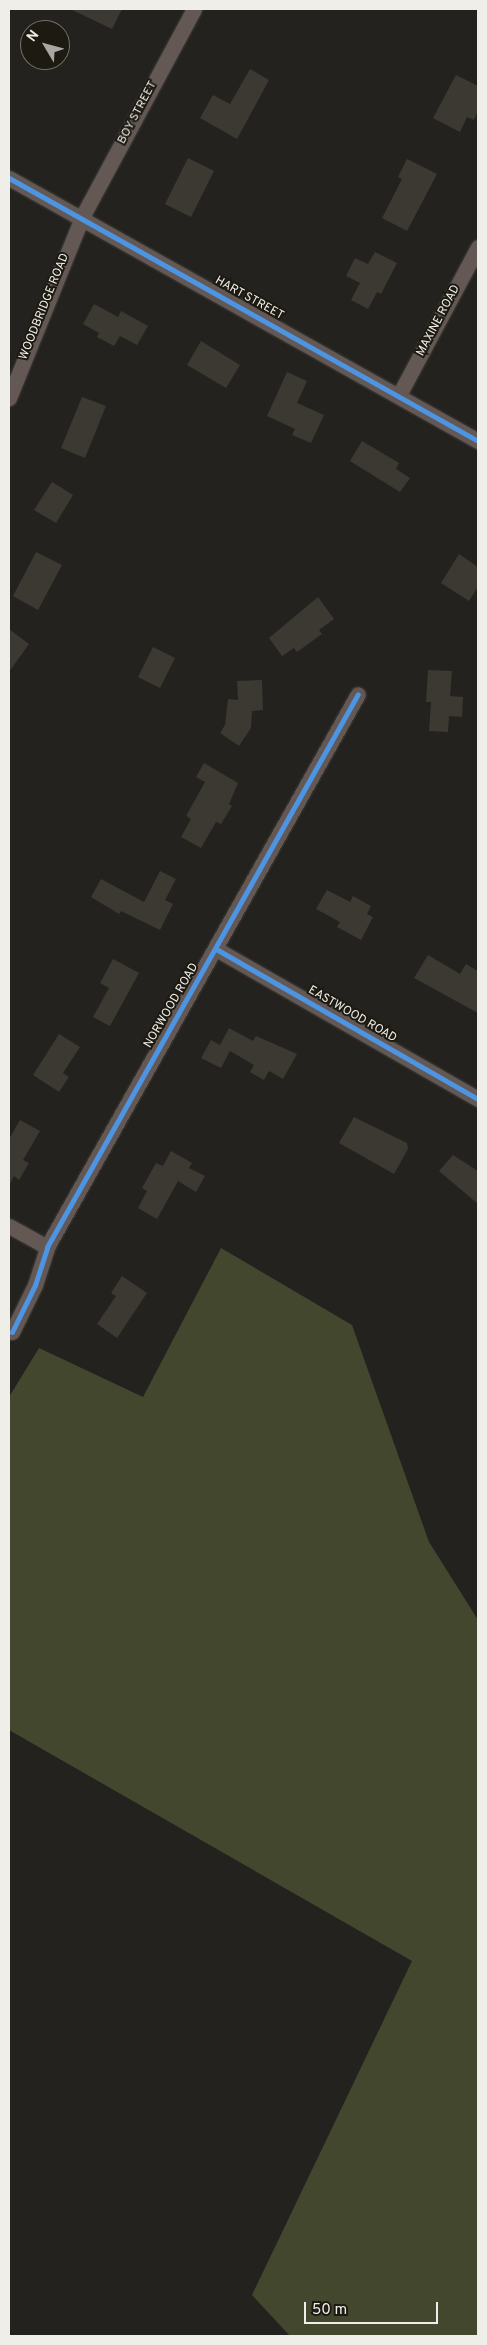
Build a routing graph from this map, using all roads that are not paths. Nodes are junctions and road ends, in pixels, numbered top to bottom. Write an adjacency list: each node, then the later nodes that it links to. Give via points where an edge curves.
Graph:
1 (194, 9): 3 (street, BOY STREET)
2 (9, 178): 3 (street, HART STREET)
3 (82, 217): 5 (street, HART STREET); 6 (street, WOODBRIDGE ROAD)
4 (478, 247): 5 (street, MAXINE ROAD)
5 (399, 395): 7 (street, HART STREET)
6 (9, 398)
7 (478, 441)
8 (358, 694): 9 (street, NORWOOD ROAD)
9 (216, 950): 10 (street, EASTWOOD ROAD); 12 (street, NORWOOD ROAD)
10 (478, 1099)
11 (9, 1226): 12 (street)
12 (47, 1247): 13 (street, NORWOOD ROAD)
13 (12, 1332)

